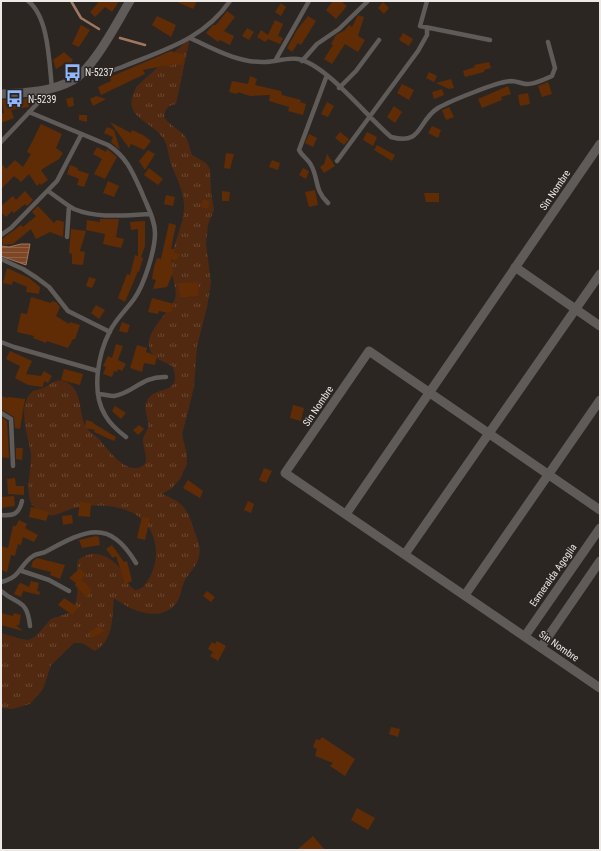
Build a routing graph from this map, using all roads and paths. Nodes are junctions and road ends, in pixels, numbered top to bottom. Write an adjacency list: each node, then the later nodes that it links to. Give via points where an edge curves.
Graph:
1 (28, 1): 16 (lane, via 40,14 44,26)
2 (130, 1): 14 (street, via 90,65)
3 (230, 1): 8 (lane, via 212,23)
4 (309, 1): 12 (lane)
5 (368, 1): 13 (lane, via 339,29 317,44)
6 (427, 1): 7 (lane, via 420,26)
7 (428, 29): 10 (lane); 20 (lane, via 418,51)
8 (190, 38): 12 (lane, via 248,61); 14 (lane, via 122,67)
9 (379, 40): 17 (lane, via 356,71)
10 (490, 40)
11 (548, 42): 20 (lane, via 555,68 552,76 527,84 509,81 460,98 438,108 428,116 416,136 410,139 391,137)
12 (275, 61): 13 (lane)
13 (302, 61): 15 (lane, via 313,65)
14 (82, 73): 16 (street, via 74,80)
15 (327, 76): 17 (lane); 26 (lane, via 299,150 310,163 320,196)
16 (52, 88): 18 (street); 19 (lane)
17 (339, 88): 20 (lane)
18 (4, 92)
19 (29, 112): 21 (lane); 22 (lane)
20 (368, 116): 24 (lane)
21 (81, 135): 25 (lane, via 58,181); 28 (lane, via 108,145 126,160)
22 (1, 142)
23 (600, 144): 32 (street, Sin Nombre)
24 (337, 161)
25 (48, 191): 27 (lane); 29 (lane)
26 (328, 203)
27 (69, 206): 28 (lane, via 97,215); 30 (lane)
28 (151, 214): 36 (lane, via 155,234 142,285)
29 (1, 235)
30 (67, 237)
31 (1, 259): 36 (lane, via 23,269 49,287 68,311)
32 (515, 267): 34 (street); 40 (street, Sin Nombre)
33 (600, 274): 34 (street)
34 (576, 309): 35 (street); 44 (street)
35 (600, 326)
36 (110, 332): 38 (lane)
37 (1, 342): 38 (lane)
38 (98, 371): 41 (lane)
39 (166, 378): 41 (lane, via 149,378 113,396)
40 (429, 393): 44 (street, Sin Nombre); 50 (street, Sin Nombre); 50 (street, Sin Nombre, via 369,351 285,473)
41 (98, 394): 45 (lane, via 105,415)
42 (600, 400): 47 (street)
43 (1, 413): 46 (lane, via 11,419)
44 (489, 434): 47 (street, Sin Nombre); 53 (street)
45 (126, 437)
46 (13, 466)
47 (548, 474): 49 (street, Sin Nombre); 60 (street)
48 (22, 501): 51 (lane, via 16,514)
49 (600, 510)
50 (346, 514): 53 (street, Sin Nombre)
51 (1, 515)
52 (600, 528): 62 (street, Esmeralda Agoglia)
53 (405, 554): 60 (street, Sin Nombre)
54 (600, 561): 63 (street)
55 (136, 563): 56 (lane, via 127,548 117,539 105,533 93,532 72,537 46,552 33,556 23,566)
56 (22, 571): 57 (lane); 58 (lane, via 49,580)
57 (1, 582)
58 (69, 591)
59 (1, 592): 61 (lane, via 22,604 28,611)
60 (464, 595): 62 (street, Sin Nombre)
61 (30, 626)
62 (525, 636): 63 (street, Sin Nombre)
63 (541, 647): 64 (street, Sin Nombre)
64 (600, 688)

